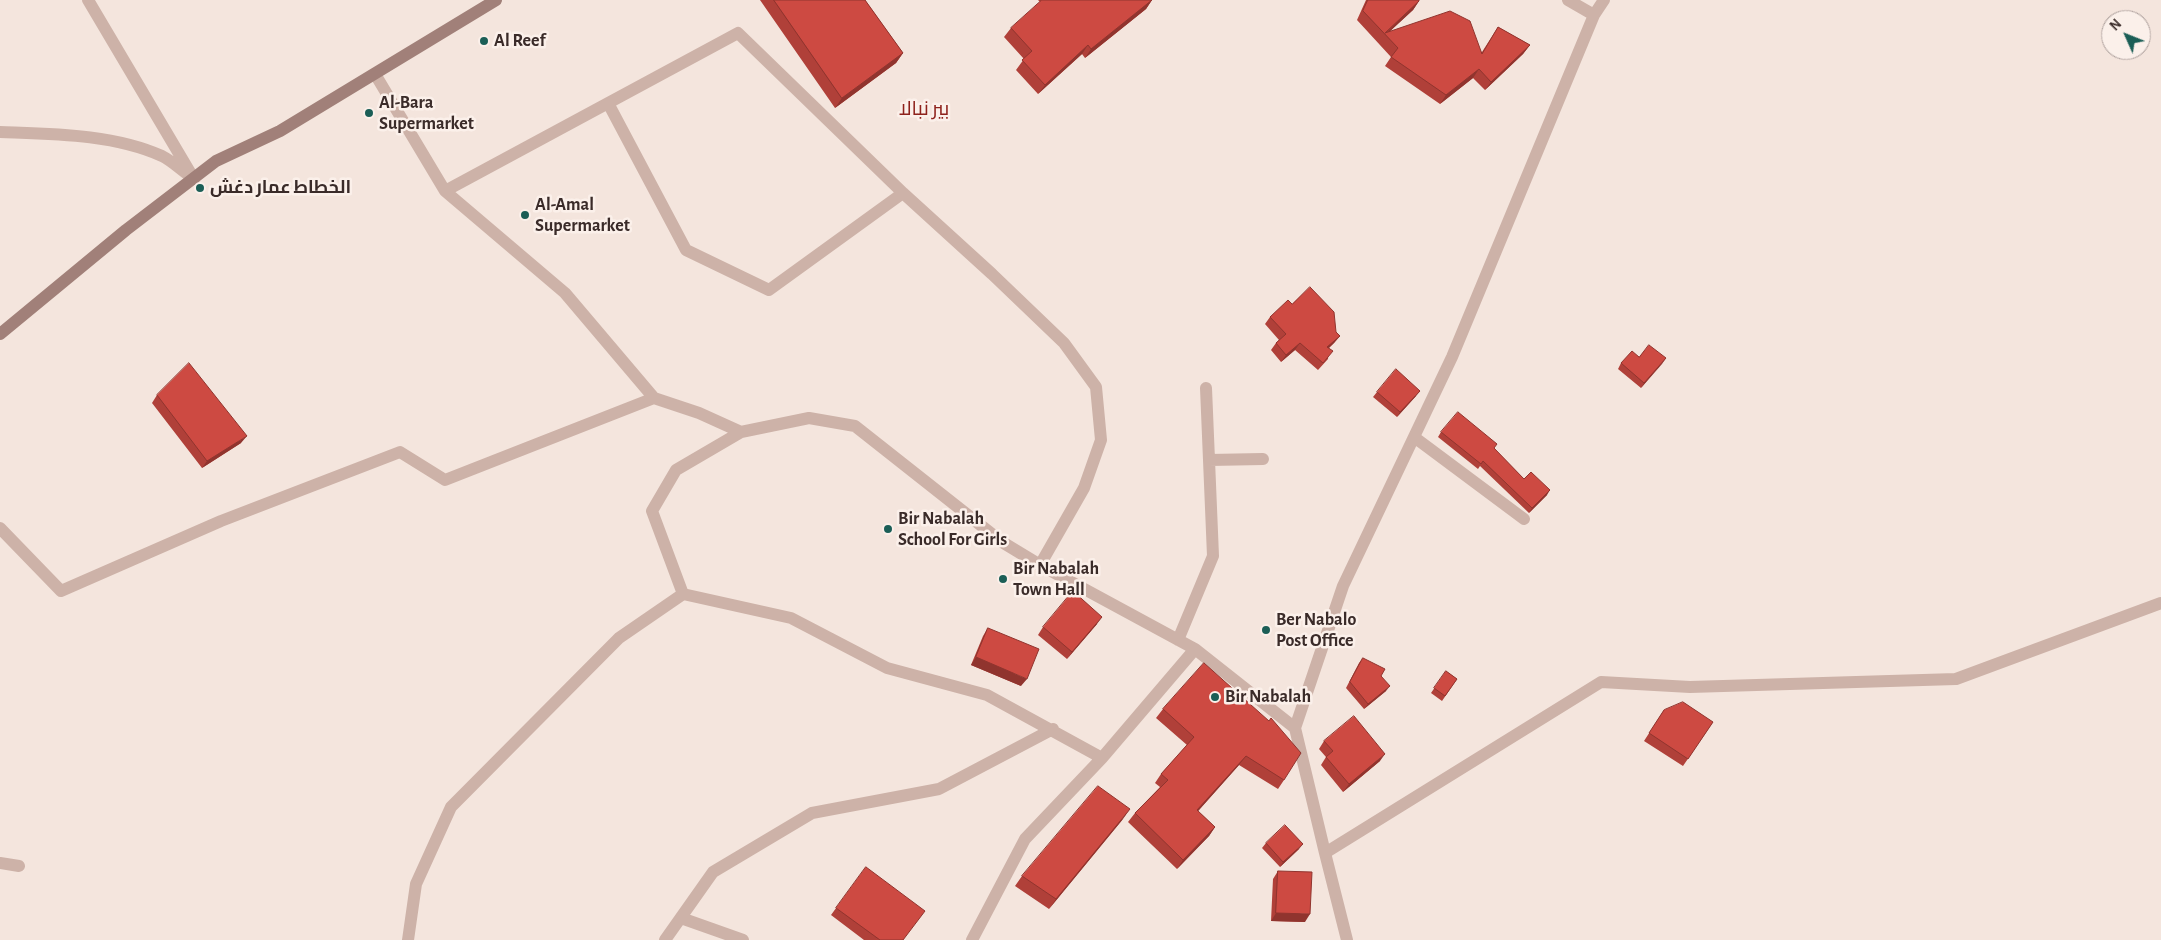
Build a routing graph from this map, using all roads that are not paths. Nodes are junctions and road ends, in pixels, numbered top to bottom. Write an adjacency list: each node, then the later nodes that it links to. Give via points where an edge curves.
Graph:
1 (88, 0): 9 (street)
2 (496, 0): 6 (street)
3 (1568, 0): 5 (street)
4 (1604, 0): 5 (street)
5 (1594, 15): 16 (street, via 1452,357)
6 (375, 74): 9 (street, via 280,130 216,160); 10 (street)
7 (608, 103): 10 (street); 11 (street, via 738,33); 11 (street, via 686,250 769,290)
8 (0, 132): 9 (street, via 81,137 124,144 163,156)
9 (194, 179): 12 (street, via 126,230)
10 (444, 191): 14 (street, via 565,293)
11 (903, 192): 21 (street, via 1064,343 1096,388 1101,440 1084,488)
12 (0, 334)
13 (1206, 388): 18 (street)
14 (654, 398): 15 (street); 20 (street, via 446,480 400,452 221,521 61,591)
15 (741, 432): 21 (street, via 809,418 855,426 1002,542); 22 (street, via 676,470 652,511)
16 (1414, 437): 19 (street); 26 (street, via 1343,586)
17 (1263, 459): 18 (street)
18 (1209, 460): 24 (street, via 1213,556)
19 (1524, 519)
20 (0, 528)
21 (1040, 565): 24 (street)
22 (683, 594): 27 (street, via 792,618 887,668 987,695); 33 (street, via 619,638 451,807 416,884)
23 (2161, 603): 29 (street, via 1956,679 1690,687 1601,682)
24 (1178, 640): 25 (street)
25 (1195, 649): 26 (street); 28 (street)
26 (1295, 728): 29 (street)
27 (1053, 730): 28 (street); 32 (street, via 939,789 812,813 714,872)
28 (1102, 758): 36 (street, via 1025,839)
29 (1325, 853): 37 (street)
30 (0, 863): 31 (street)
31 (19, 866)
32 (681, 918): 34 (street); 35 (street)
33 (408, 940)
34 (664, 940)
35 (743, 940)
36 (972, 940)
37 (1347, 940)

